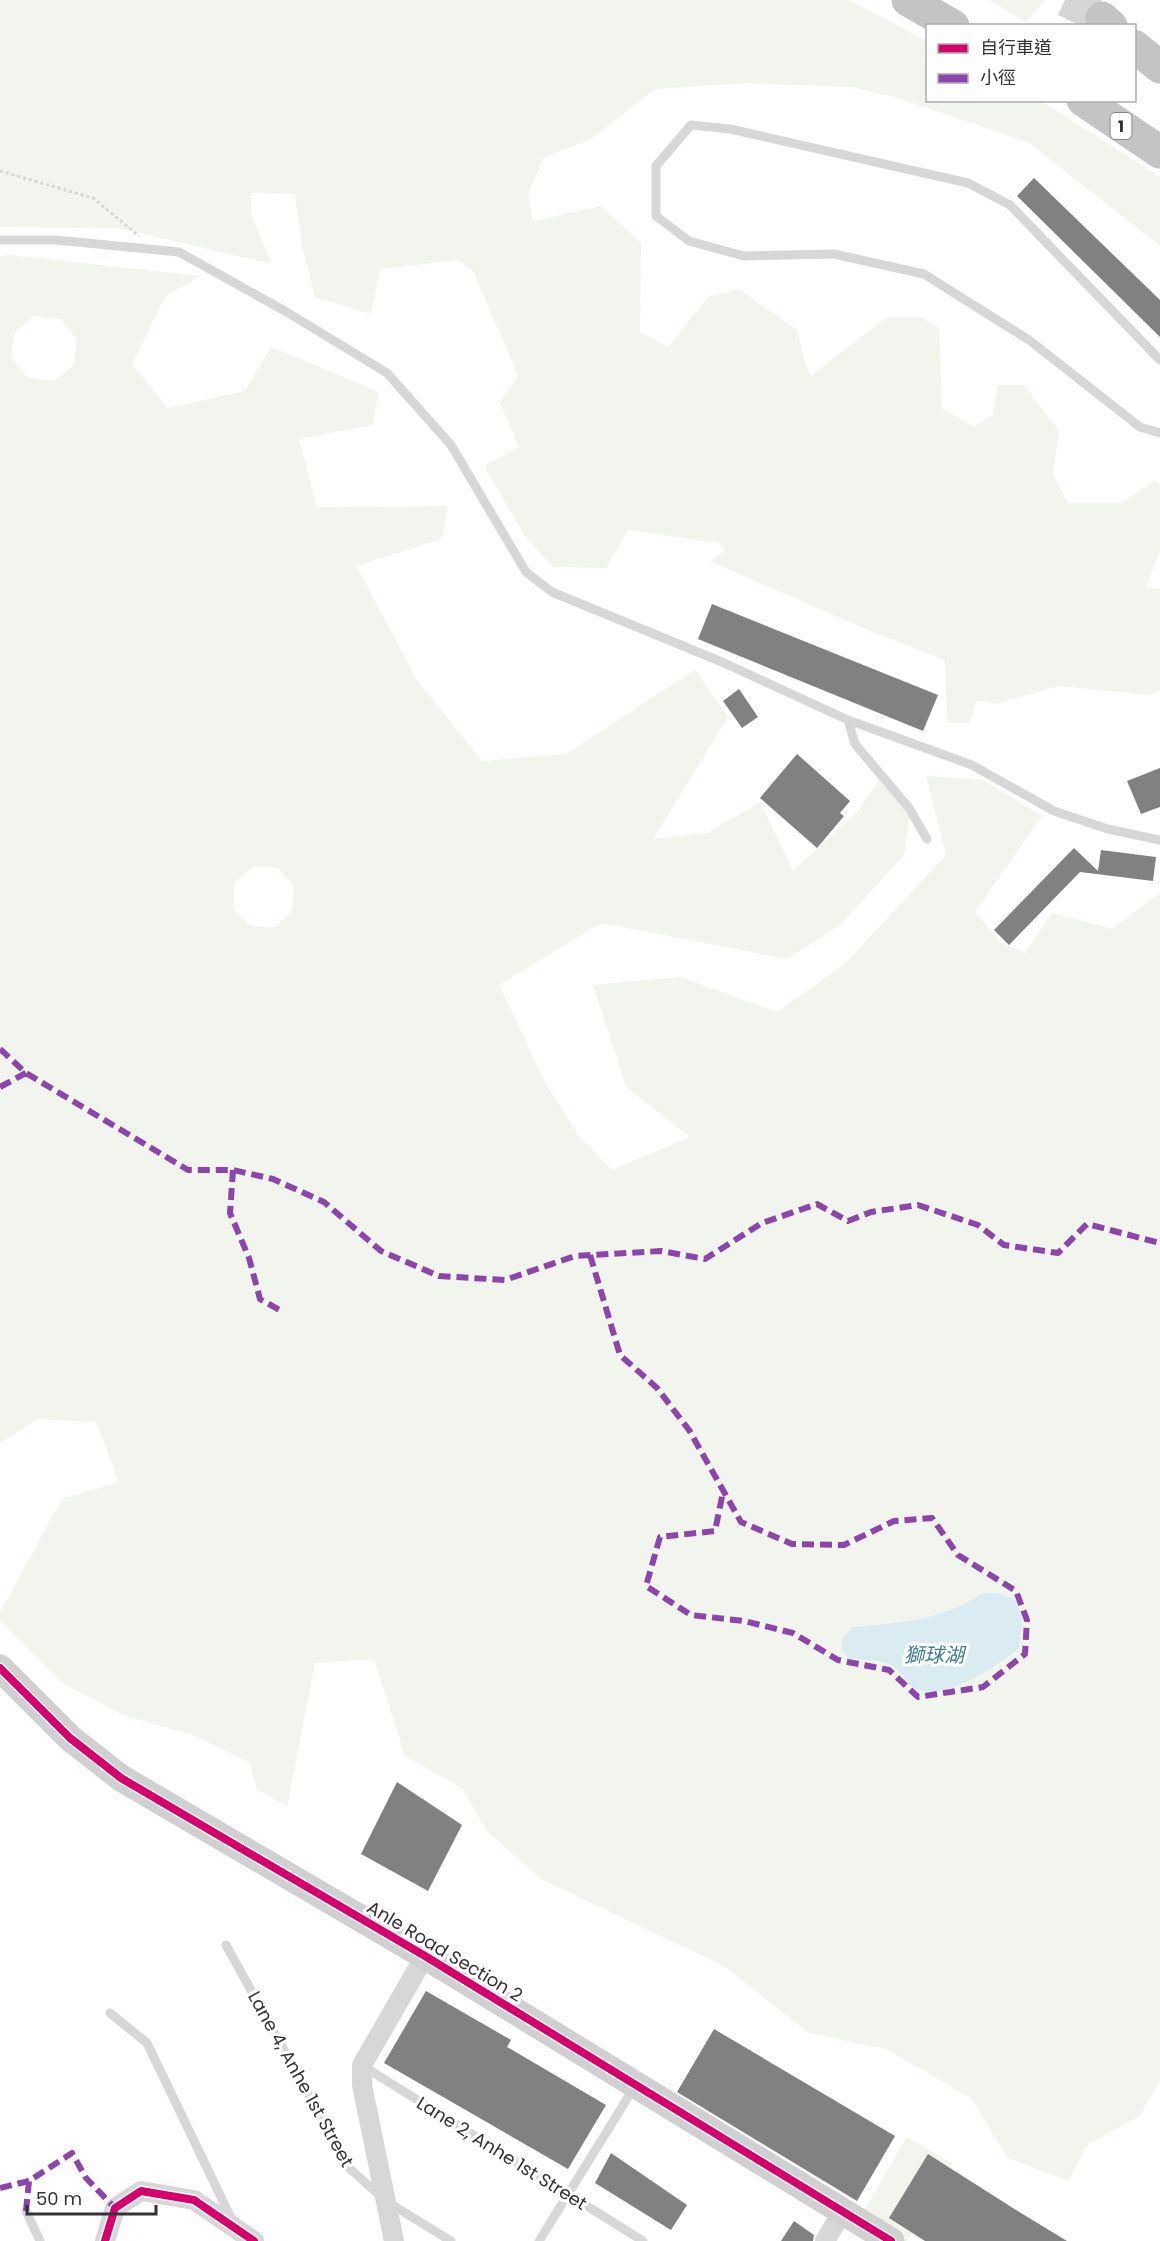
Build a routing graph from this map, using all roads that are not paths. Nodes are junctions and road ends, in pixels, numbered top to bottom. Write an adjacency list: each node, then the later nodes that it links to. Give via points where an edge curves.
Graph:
1 (908, 0): 2 (highway)
2 (950, 24)
3 (1136, 47): 4 (highway)
4 (1160, 67)
5 (1086, 102): 6 (highway, 1)
6 (1160, 152)
7 (0, 240): 10 (lane, via 56,240 179,252 295,316 387,373 451,445 526,572 552,592 722,662)
8 (1160, 360): 9 (lane, via 1010,205 968,183 730,129 691,125 656,166 656,216 689,241 744,256 834,254 924,274 1029,340 1140,427)
9 (1160, 433)
10 (848, 720): 11 (lane, via 855,744 909,808); 12 (lane, via 972,765 1054,811 1108,829)
11 (927, 839)
12 (1160, 840)
13 (0, 1668): 15 (street, Anle Road Section 2, via 70,1738 121,1778)
14 (226, 1945): 20 (lane, Lane 4, Anhe 1st Street, via 349,2168)
15 (425, 1956): 17 (street); 18 (street, Anle Road Section 2)
16 (110, 2013): 23 (lane, via 147,2043)
17 (362, 2065): 19 (lane, Lane 2, Anhe 1st Street); 20 (street, via 362,2085)
18 (636, 2084): 19 (lane); 22 (street, Anle Road Section 2)
19 (568, 2194): 29 (lane); 30 (lane, Lane 2, Anhe 1st Street)
20 (386, 2201): 27 (street); 28 (lane, Lane 4, Anhe 1st Street)
21 (26, 2211): 24 (lane)
22 (842, 2212): 31 (street); 32 (street, Anle Road Section 2)
23 (239, 2235): 25 (street, via 194,2200 141,2191 115,2208); 26 (street)
24 (40, 2241)
25 (105, 2241)
26 (254, 2241)
27 (394, 2241)
28 (451, 2241)
29 (539, 2241)
30 (643, 2241)
31 (825, 2241)
32 (891, 2241)

